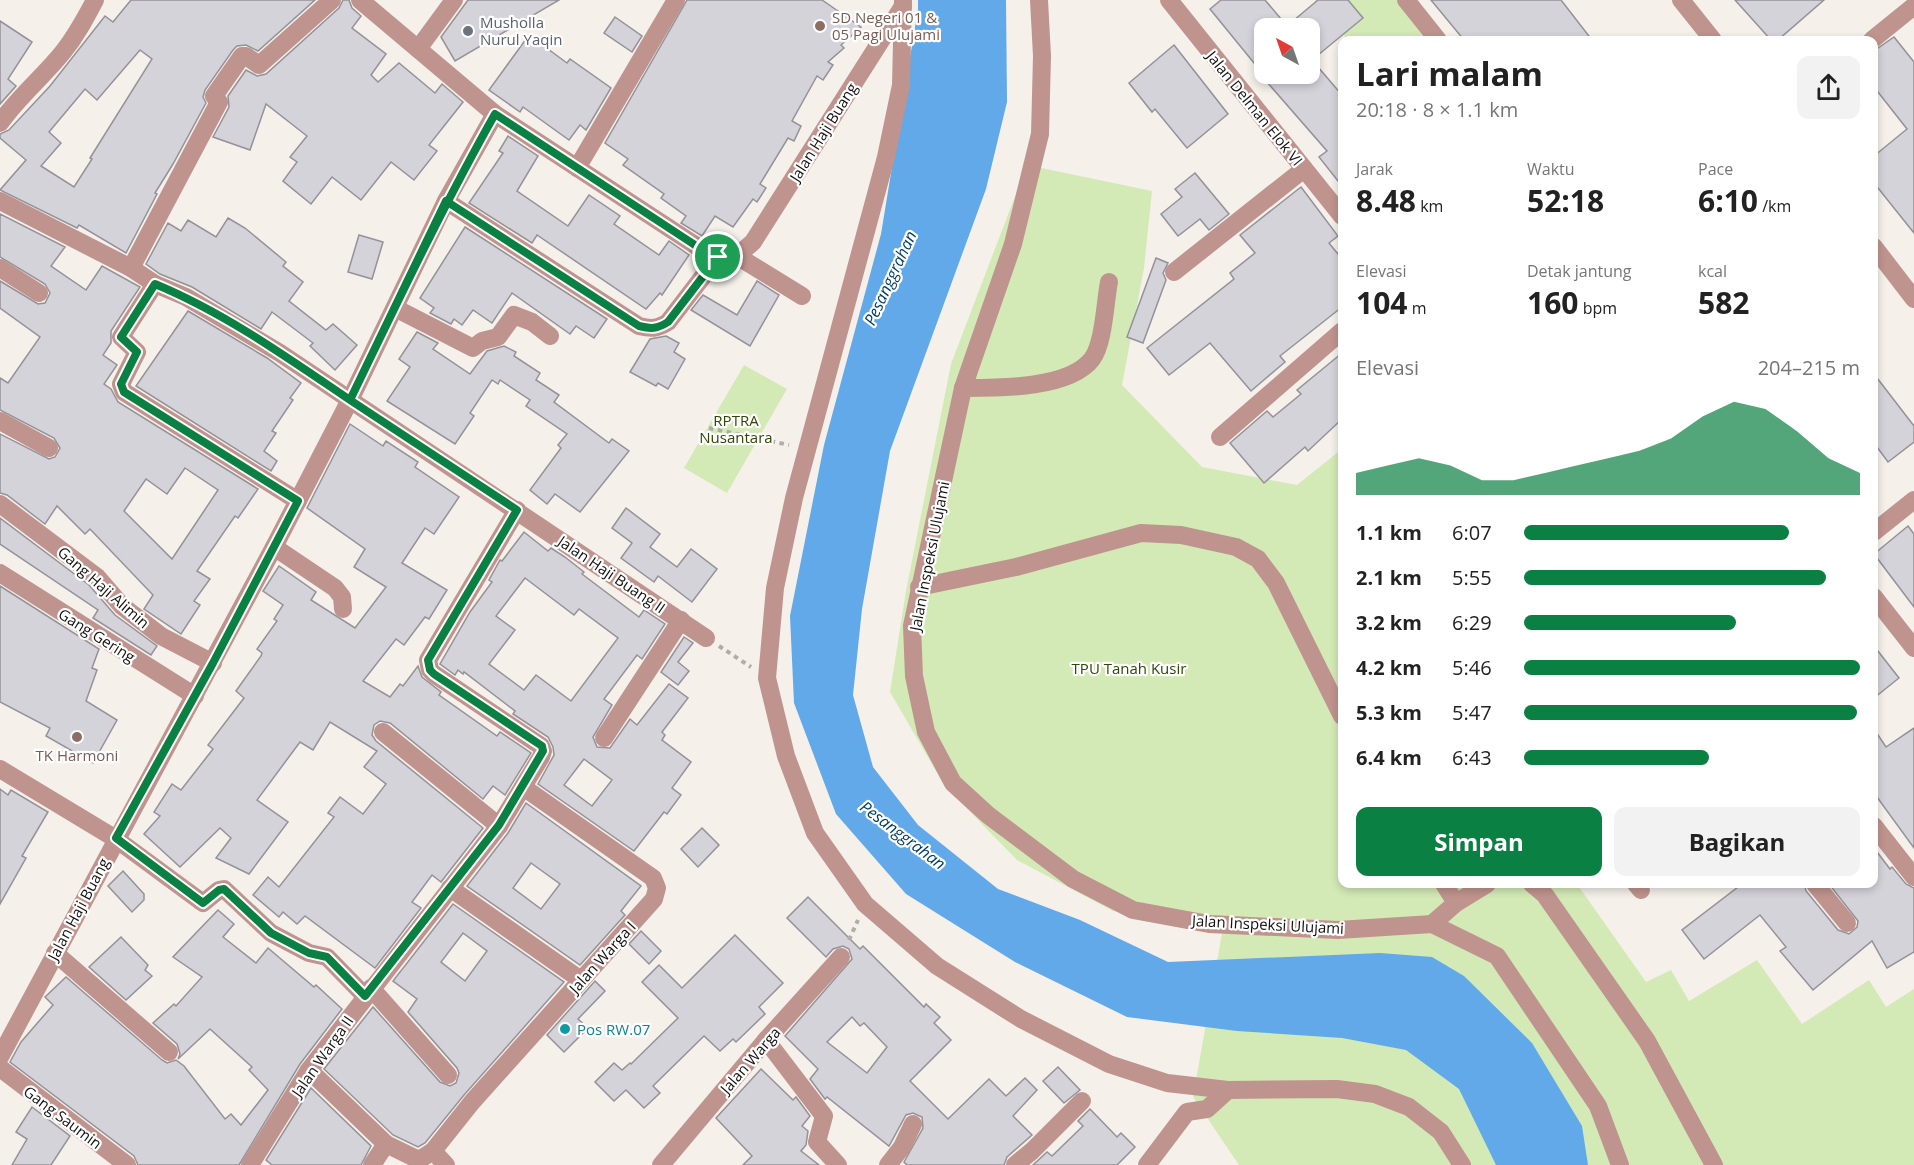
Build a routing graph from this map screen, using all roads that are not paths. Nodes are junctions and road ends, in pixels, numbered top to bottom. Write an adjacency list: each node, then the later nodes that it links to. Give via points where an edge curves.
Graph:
1 (95, 0): 17 (street, via 73,39)
2 (332, 0): 27 (street, via 259,65 242,56 214,96 219,102)
3 (360, 0): 15 (street)
4 (453, 0): 15 (street)
5 (676, 0): 18 (street)
6 (1039, 0): 37 (street, Jalan Inspeksi Ulujami, via 1040,134 1013,244)
7 (1169, 0): 19 (street, Jalan Delman Elok VI)
8 (1406, 0): 12 (street)
9 (1681, 0): 13 (street)
10 (903, 2): 24 (street, Jalan Haji Buang, via 753,242); 84 (street, via 901,85 886,157 794,498 775,588 767,678 786,756 815,833 865,904 936,966 1022,1019 1109,1064 1167,1083)
11 (1908, 10): 14 (street)
12 (1435, 36)
13 (1710, 36)
14 (1877, 36)
15 (418, 49): 16 (street)
16 (495, 114): 18 (street); 21 (street, Jalan Haji Buang)
17 (0, 123)
18 (577, 168): 25 (street)
19 (1304, 169): 22 (street, Jalan Delman Elok VI); 28 (street)
20 (0, 201): 27 (street, Jalan Haji Buang II)
21 (446, 201): 25 (street, via 639,326 648,328 668,322); 34 (street, Jalan Haji Buang)
22 (1338, 211)
23 (1878, 252): 33 (street)
24 (737, 256): 25 (street); 32 (street)
25 (718, 257)
26 (0, 268): 31 (street)
27 (131, 268): 30 (street, Jalan Haji Buang II)
28 (1174, 272)
29 (1108, 282): 37 (street, via 1098,344 1082,369 1070,376 1011,388)
30 (155, 284): 38 (street, Jalan Haji Buang II, via 186,297); 43 (street, via 121,337 137,352 121,384 124,392)
31 (39, 293)
32 (802, 296)
33 (1914, 299)
34 (395, 308): 36 (street, via 473,348 498,337 514,315 532,322); 38 (street, Jalan Haji Buang)
35 (1338, 334): 40 (street)
36 (550, 336)
37 (963, 388): 49 (street, Jalan Inspeksi Ulujami)
38 (350, 400): 43 (street, Jalan Haji Buang); 45 (street, Jalan Haji Buang II)
39 (1, 423): 41 (street)
40 (1220, 436)
41 (49, 448)
42 (1914, 500): 46 (street)
43 (298, 501): 47 (street, Jalan Haji Buang)
44 (0, 504): 55 (street, Gang Haji Alimin, via 97,578 122,606 161,636)
45 (517, 510): 52 (street, Jalan Haji Buang II); 61 (street, Jalan Warga II, via 428,664 434,674 542,746)
46 (1878, 529)
47 (274, 547): 51 (street, via 335,588); 55 (street, Jalan Haji Buang)
48 (0, 573): 56 (street, Gang Gering)
49 (920, 587): 57 (street, via 1016,567 1141,533 1181,535 1236,547 1258,559 1276,583); 73 (street, Jalan Inspeksi Ulujami, via 912,626 914,676 926,732 953,783 1020,841 1073,879 1133,910 1209,924 1338,930)
50 (1878, 602): 54 (street)
51 (344, 609)
52 (681, 620): 53 (street, Jalan Haji Buang II); 59 (street)
53 (706, 638)
54 (1914, 648)
55 (213, 663): 56 (street, Jalan Haji Buang)
56 (195, 696): 64 (street, Jalan Haji Buang)
57 (1338, 708)
58 (383, 732): 62 (street)
59 (604, 738)
60 (0, 769): 64 (street)
61 (523, 788): 62 (street, Jalan Warga II); 76 (street, Jalan Warga I, via 653,878 657,888 654,899)
62 (499, 825): 66 (street, Jalan Warga II)
63 (1878, 831): 65 (street)
64 (116, 838): 74 (street, Jalan Haji Buang); 77 (street, via 203,903 224,889 271,933 309,953 327,957)
65 (1914, 877)
66 (450, 888): 76 (street); 77 (street, Jalan Warga II)
67 (1447, 888): 71 (street)
68 (1480, 888): 71 (street)
69 (1537, 888): 100 (street, via 1647,1041)
70 (1818, 888): 72 (street)
71 (1456, 903): 73 (street)
72 (1847, 923)
73 (1432, 924): 99 (street, Jalan Inspeksi Ulujami, via 1497,956 1599,1106)
74 (55, 953): 79 (street); 80 (street, Jalan Haji Buang)
75 (841, 957): 78 (street, Jalan Warga)
76 (581, 980): 88 (street, Jalan Warga I)
77 (368, 992): 82 (street, Jalan Warga II); 83 (street)
78 (766, 1040): 93 (street, Jalan Warga); 94 (street, via 824,1116 817,1142)
79 (170, 1052)
80 (0, 1057)
81 (0, 1068): 90 (street, Gang Saumin)
82 (309, 1070): 87 (street); 89 (street, Jalan Warga II)
83 (448, 1075)
84 (1228, 1090): 97 (street, via 1207,1109 1184,1115); 98 (street, via 1337,1089 1374,1094 1409,1107 1442,1132)
85 (1082, 1101): 96 (street)
86 (912, 1124): 95 (street)
87 (386, 1144): 88 (street); 91 (street)
88 (426, 1155): 92 (street)
89 (254, 1164)
90 (127, 1165)
91 (372, 1165)
92 (446, 1165)
93 (661, 1165)
94 (838, 1165)
95 (888, 1165)
96 (1015, 1165)
97 (1147, 1165)
98 (1462, 1165)
99 (1620, 1165)
100 (1714, 1165)

